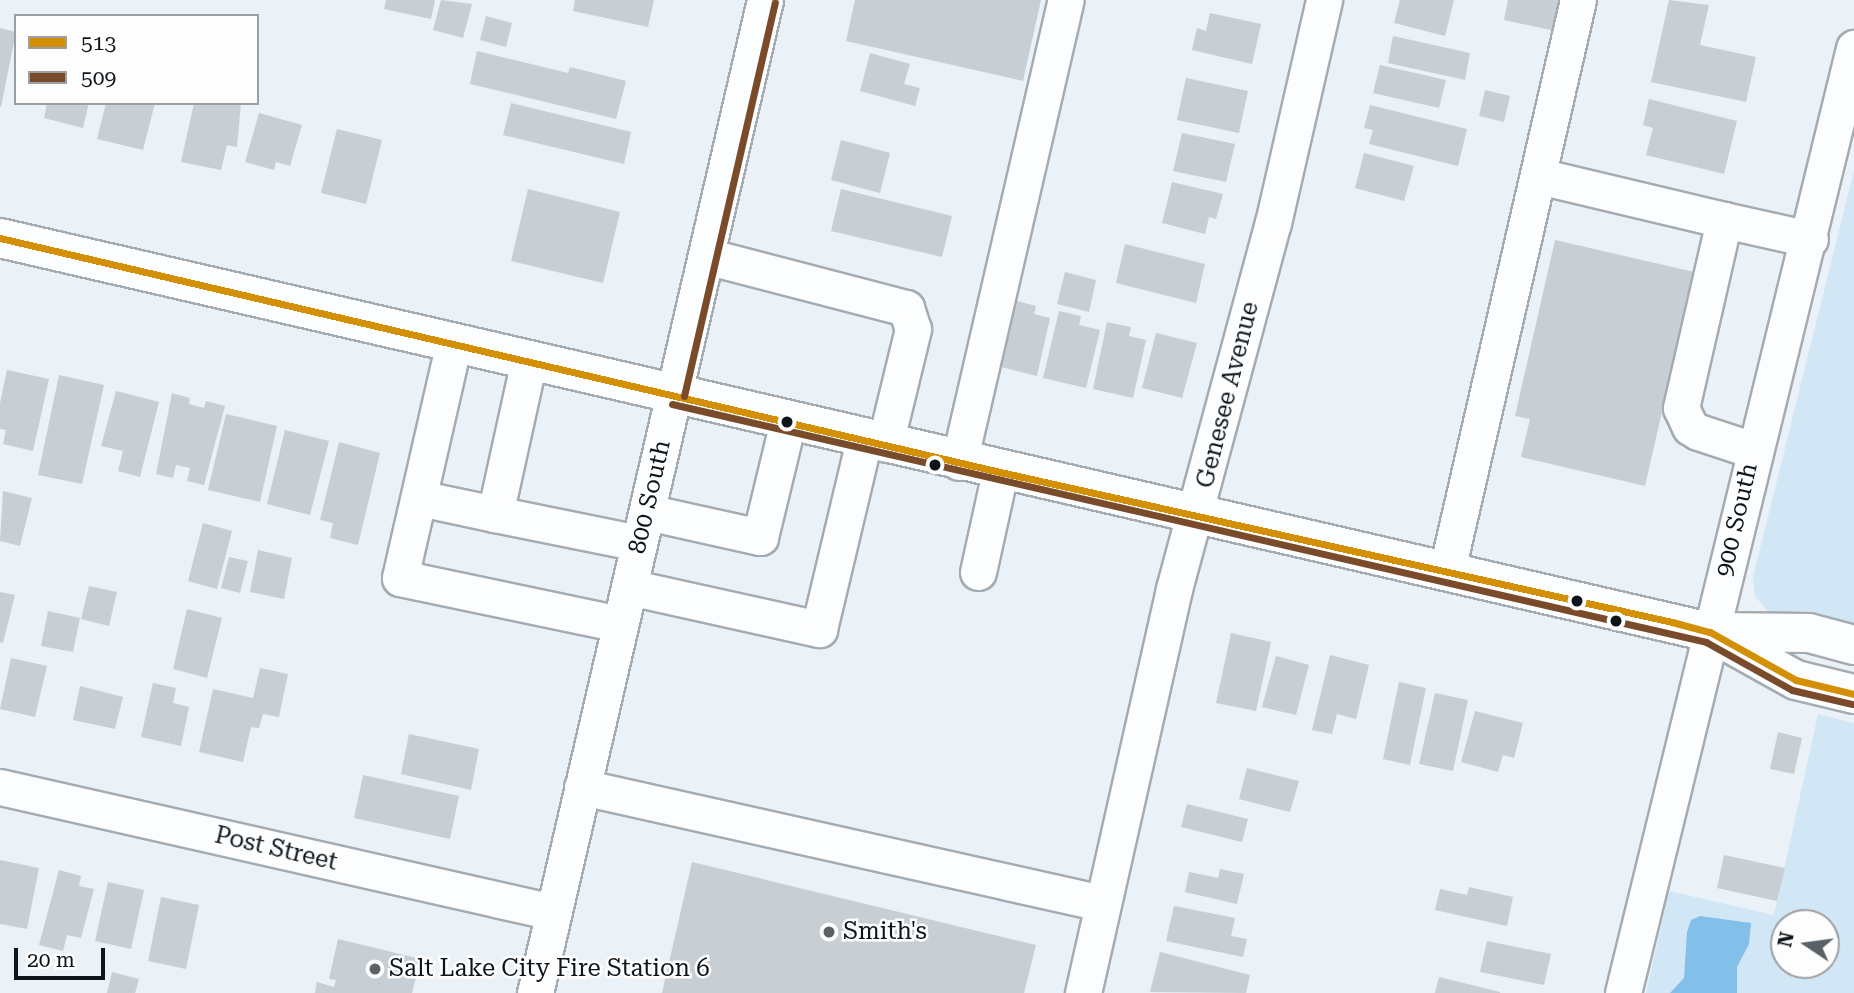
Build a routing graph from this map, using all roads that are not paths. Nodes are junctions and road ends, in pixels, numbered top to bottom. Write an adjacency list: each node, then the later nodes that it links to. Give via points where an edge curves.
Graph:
1 (765, 0): 10 (street, 800 South)
2 (1066, 0): 17 (street)
3 (1324, 0): 21 (street, Genesee Avenue)
4 (1578, 0): 6 (street)
5 (1854, 48): 9 (street, 900 South)
6 (1539, 176): 7 (street); 23 (street)
7 (1724, 220): 9 (street); 16 (street, via 1681,408 1690,427 1698,432)
8 (0, 238): 11 (main road)
9 (1810, 239): 16 (street, 900 South)
10 (706, 256): 13 (street, 800 South); 15 (street, via 906,308 913,329)
11 (454, 342): 12 (main road); 19 (street)
12 (529, 360): 13 (main road); 20 (street)
13 (674, 394): 14 (main road); 22 (street, 800 South)
14 (788, 421): 15 (main road); 22 (street, via 760,537)
15 (875, 442): 17 (main road); 25 (street, via 819,629)
16 (1754, 450): 27 (street, 900 South)
17 (959, 462): 18 (main road)
18 (1000, 472): 21 (main road); 24 (street)
19 (419, 498): 20 (street); 26 (street, via 400,578)
20 (495, 514): 22 (street)
21 (1198, 515): 23 (main road); 32 (street, Genesee Avenue, via 1174,589)
22 (643, 528): 25 (street, 800 South)
23 (1447, 570): 27 (main road)
24 (978, 572)
25 (629, 587): 26 (street, 800 South)
26 (620, 624): 31 (street, 800 South)
27 (1710, 632): 28 (main road, via 1809,633); 29 (main road, via 1796,680); 36 (street, 900 South)
28 (1854, 645)
29 (1854, 694)
30 (0, 787): 33 (street, Post Street)
31 (582, 787): 32 (street); 33 (street, 800 South)
32 (1102, 903): 35 (street, Genesee Avenue)
33 (553, 912): 34 (street, 800 South)
34 (535, 993)
35 (1083, 993)
36 (1623, 993)

